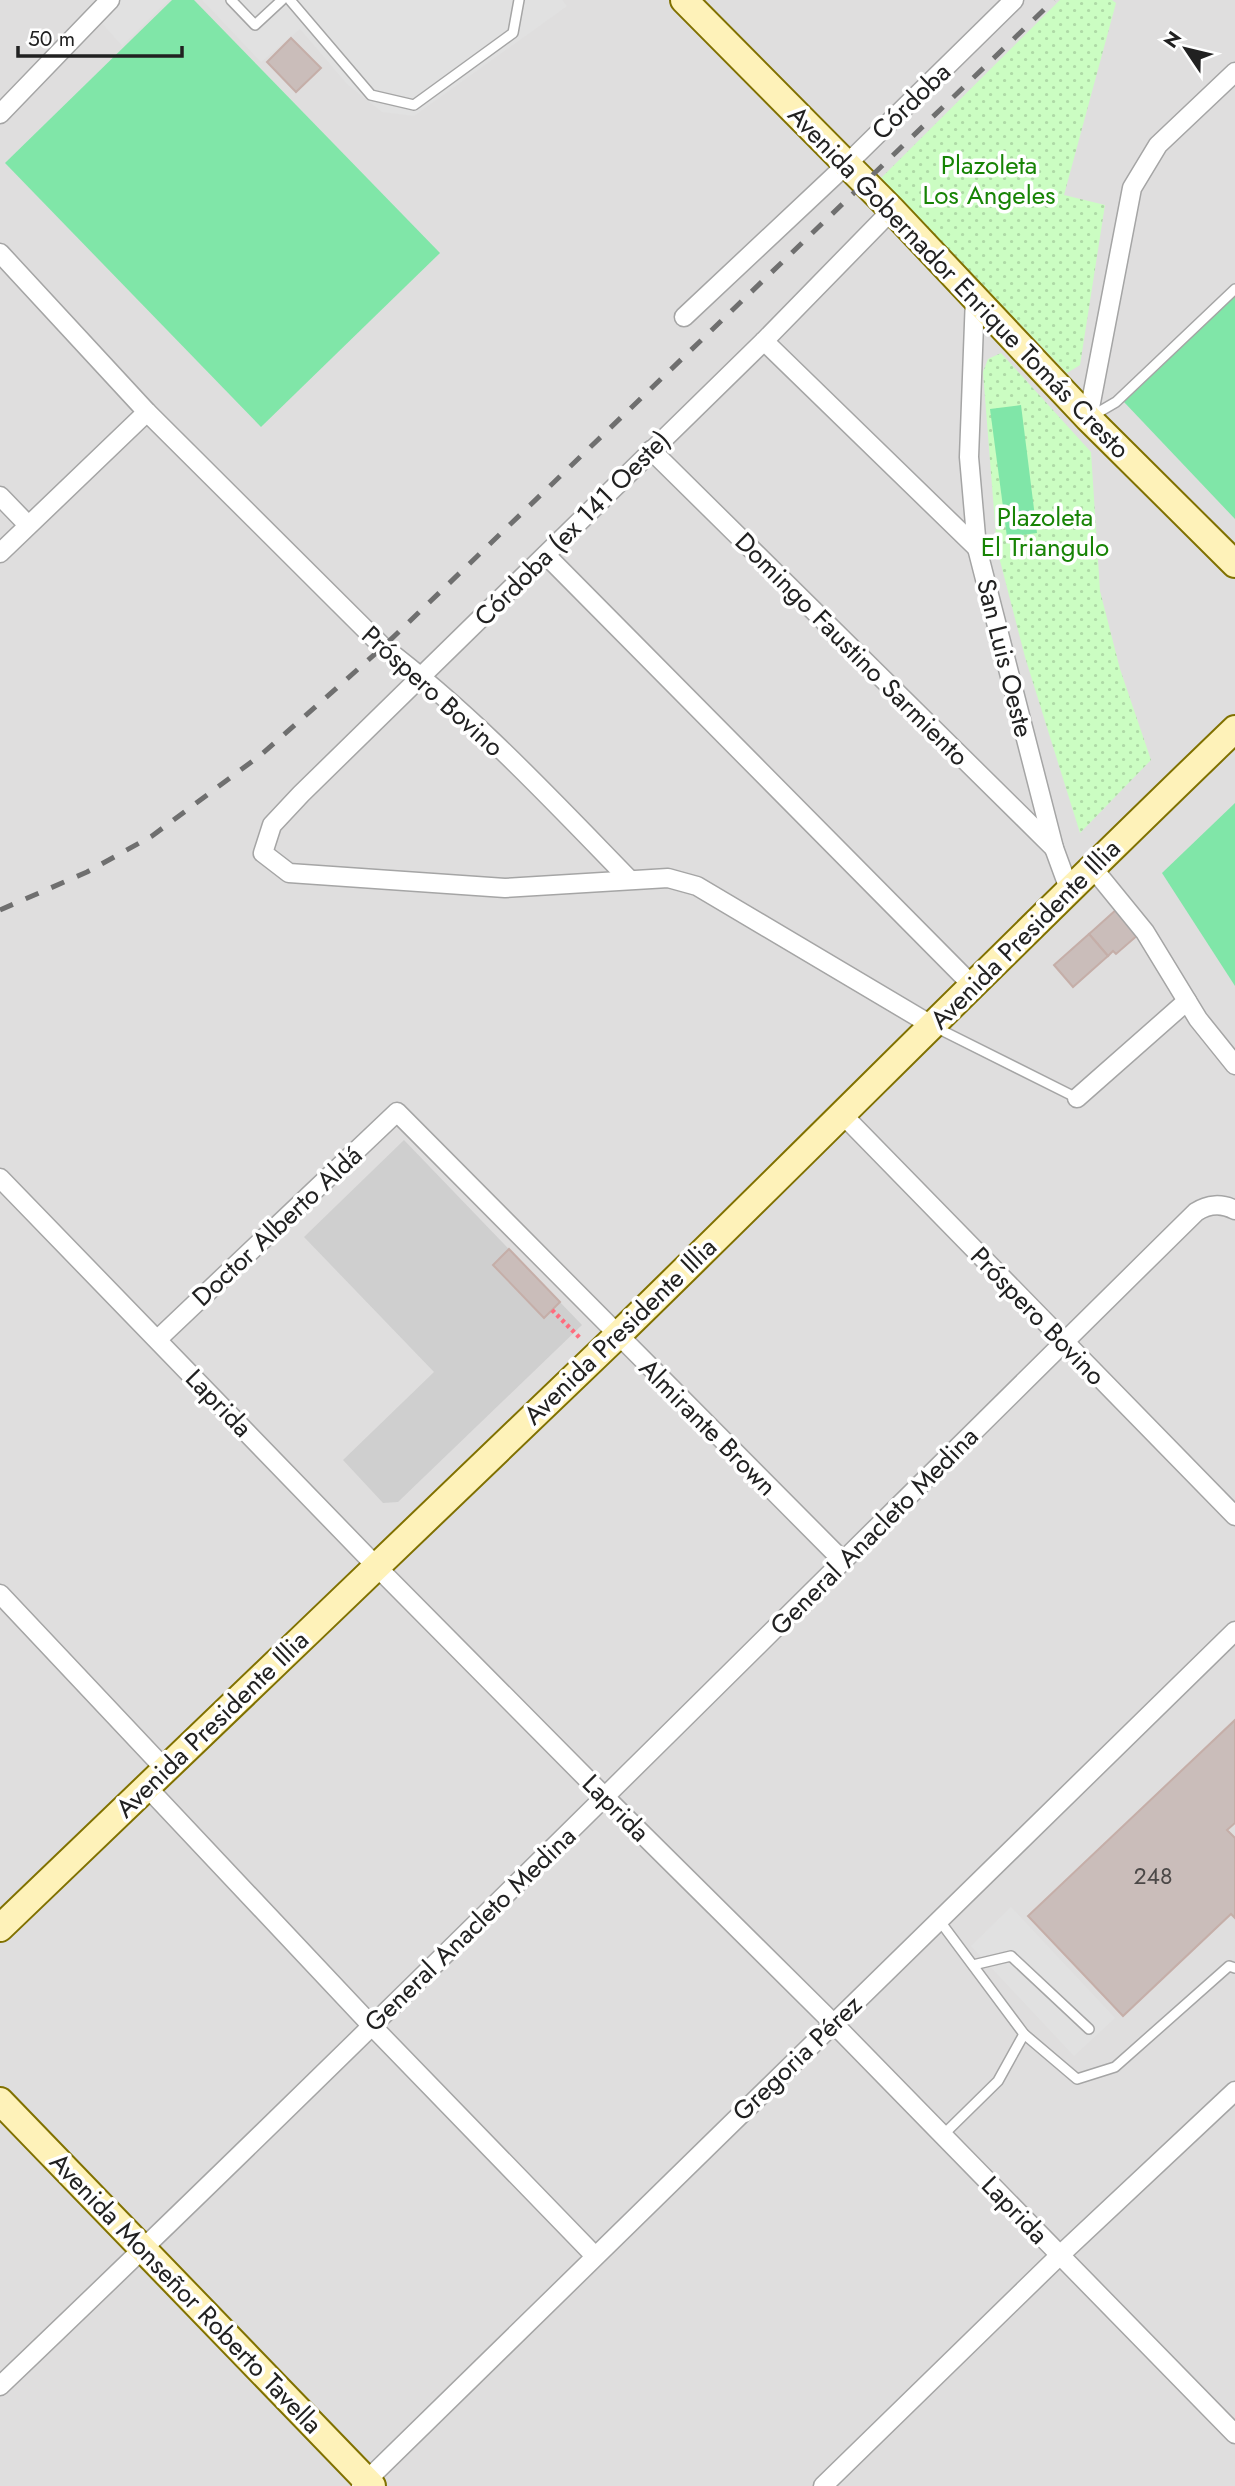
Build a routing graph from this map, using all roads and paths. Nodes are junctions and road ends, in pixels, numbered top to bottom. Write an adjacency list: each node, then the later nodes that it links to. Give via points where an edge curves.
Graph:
1 (110, 0): 9 (street)
2 (231, 0): 3 (lane, via 255,25)
3 (282, 0)
4 (289, 0): 5 (lane, via 371,94 414,105 513,33)
5 (519, 0)
6 (684, 0): 10 (main road, Avenida Gobernador Enrique Tomás Cresto)
7 (1014, 0): 10 (street, Córdoba)
8 (1235, 72): 18 (street, via 1158,145 1132,188)
9 (0, 114)
10 (847, 164): 11 (main road, Avenida Gobernador Enrique Tomás Cresto); 15 (street, Córdoba)
11 (892, 210): 14 (main road, Avenida Gobernador Enrique Tomás Cresto); 16 (street, Córdoba (ex 141 Oeste))
12 (0, 253): 17 (street, Próspero Bovino)
13 (1235, 289): 18 (lane, via 1116,402)
14 (975, 297): 18 (main road, Avenida Gobernador Enrique Tomás Cresto); 22 (street, San Luis Oeste, via 969,457)
15 (684, 317)
16 (764, 341): 19 (street, Córdoba (ex 141 Oeste)); 22 (street)
17 (147, 412): 21 (street); 26 (street, Próspero Bovino, via 383,647)
18 (1088, 418): 25 (main road, Avenida Gobernador Enrique Tomás Cresto)
19 (651, 450): 24 (street, Córdoba (ex 141 Oeste)); 28 (street, Domingo Faustino Sarmiento)
20 (0, 495): 21 (street)
21 (28, 525): 23 (street)
22 (977, 548): 28 (street, San Luis Oeste)
23 (0, 553)
24 (546, 555): 26 (street, Córdoba (ex 141 Oeste)); 32 (street)
25 (1235, 564)
26 (421, 676): 30 (street, Próspero Bovino); 30 (street, Córdoba (ex 141 Oeste), via 272,825 263,853 289,873 505,888)
27 (1235, 729): 29 (main road, Avenida Presidente Illia)
28 (1054, 848): 31 (street, San Luis Oeste)
29 (1092, 867): 31 (main road, Avenida Presidente Illia); 33 (street, via 1145,932)
30 (629, 879): 34 (street, via 668,878 697,886)
31 (1069, 889): 32 (main road, Avenida Presidente Illia)
32 (973, 986): 34 (main road, Avenida Presidente Illia)
33 (1187, 1001): 35 (street); 36 (street)
34 (933, 1026): 36 (lane); 38 (main road, Avenida Presidente Illia)
35 (1235, 1065)
36 (1077, 1098)
37 (397, 1112): 42 (street, Almirante Brown); 43 (street, Doctor Alberto Aldá)
38 (842, 1114): 42 (main road, Avenida Presidente Illia); 44 (street, Próspero Bovino)
39 (0, 1178): 43 (street, Laprida)
40 (1235, 1210): 44 (street, General Anacleto Medina, via 1208,1205 1196,1212)
41 (552, 1310): 45 (path)
42 (617, 1336): 45 (main road, Avenida Presidente Illia); 47 (street, Almirante Brown)
43 (158, 1339): 48 (street, Laprida)
44 (1064, 1342): 46 (street, Próspero Bovino); 47 (street, General Anacleto Medina)
45 (596, 1355): 48 (main road, Avenida Presidente Illia)
46 (1235, 1516)
47 (843, 1561): 52 (street, General Anacleto Medina)
48 (377, 1567): 51 (main road, Avenida Presidente Illia); 52 (street, Laprida)
49 (0, 1594): 51 (street)
50 (1235, 1631): 53 (street, Gregoria Pérez)
51 (155, 1777): 54 (main road, Avenida Presidente Illia); 58 (street)
52 (604, 1797): 57 (street, Laprida); 58 (street, General Anacleto Medina)
53 (939, 1920): 55 (lane); 57 (street, Gregoria Pérez)
54 (0, 1928)
55 (973, 1965): 59 (lane, via 1011,1956); 60 (lane)
56 (1235, 1968): 60 (lane, via 1229,1966 1115,2067 1077,2079)
57 (833, 2023): 63 (street, Laprida); 65 (street, Gregoria Pérez)
58 (372, 2026): 64 (street, General Anacleto Medina); 65 (street)
59 (1089, 2029)
60 (1024, 2034): 63 (lane, via 998,2081)
61 (1235, 2091): 66 (street)
62 (0, 2101): 64 (main road, Avenida Monseñor Roberto Tavella)
63 (942, 2136): 66 (street, Laprida)
64 (144, 2249): 67 (street, General Anacleto Medina); 69 (main road, Avenida Monseñor Roberto Tavella)
65 (595, 2256): 69 (street, Gregoria Pérez)
66 (1059, 2256): 68 (street, Laprida); 70 (street)
67 (0, 2386)
68 (1235, 2434)
69 (367, 2484)
70 (823, 2486)

